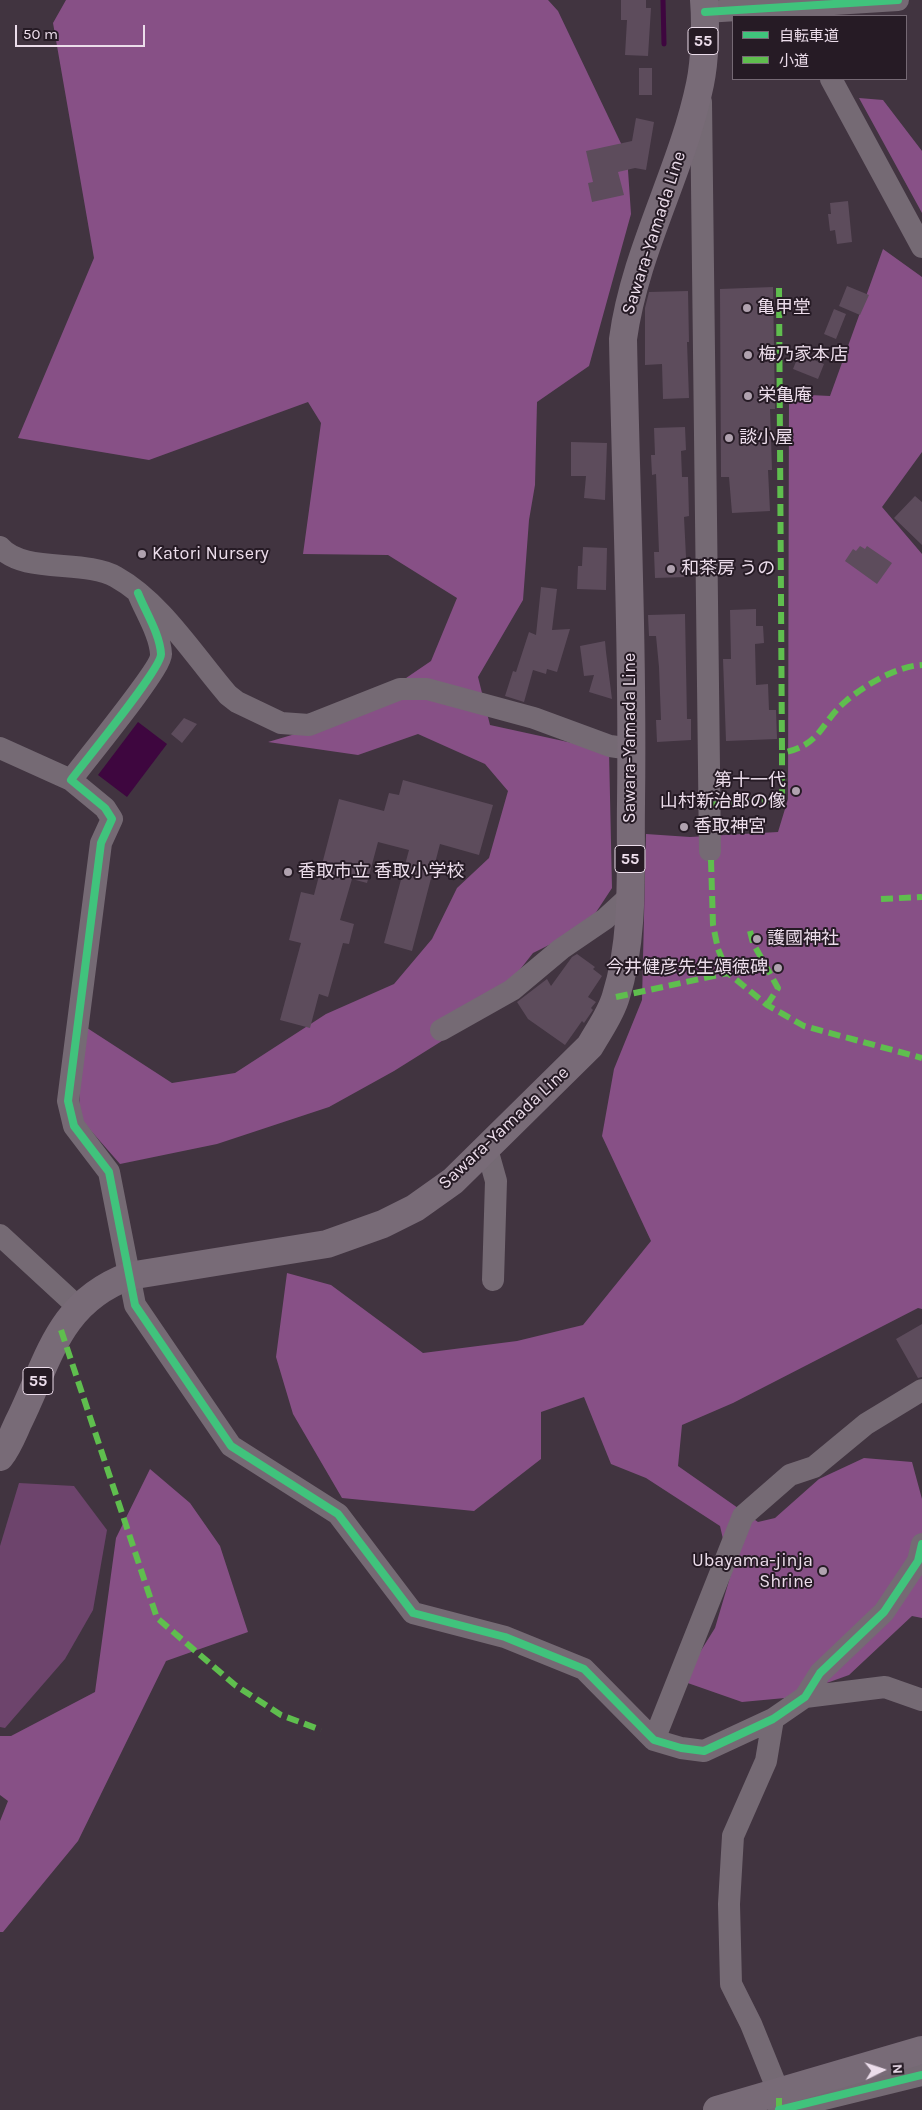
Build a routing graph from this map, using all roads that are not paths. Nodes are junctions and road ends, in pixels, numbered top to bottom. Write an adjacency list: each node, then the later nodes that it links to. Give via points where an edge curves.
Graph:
1 (898, 0): 3 (street)
2 (704, 6): 4 (street); 6 (main road, Sawara-Yamada Line / 55)
3 (792, 8): 4 (street)
4 (738, 13)
5 (832, 80): 7 (street)
6 (700, 82): 11 (main road, Sawara-Yamada Line / 55, via 687,132 628,304 623,339); 13 (street)
7 (922, 247)
8 (0, 547): 9 (street, via 19,559 100,570)
9 (138, 593): 11 (street, via 164,618 228,695 281,723 309,725 400,689 426,689 534,718 610,746); 12 (street, via 162,656 151,676)
10 (0, 748): 12 (street)
11 (631, 749): 14 (main road, Sawara-Yamada Line / 55)
12 (71, 780): 18 (street, via 105,808 112,819 101,843 68,1101 74,1126 109,1172)
13 (710, 851)
14 (630, 896): 15 (street, via 512,990); 16 (main road, Sawara-Yamada Line / 55, via 625,955 616,997 606,1020 590,1046)
15 (440, 1030)
16 (487, 1149): 18 (main road, Sawara-Yamada Line / 55, via 452,1181 415,1208 384,1224 327,1244); 19 (street, via 496,1181)
17 (0, 1235): 20 (street)
18 (129, 1276): 20 (main road, Sawara-Yamada Line / 55, via 99,1290); 27 (street, via 135,1305 231,1446 338,1514 413,1613 505,1637 584,1668)
19 (492, 1280)
20 (78, 1307): 22 (main road, Sawara-Yamada Line / 55, via 61,1330)
21 (922, 1390): 27 (street, via 866,1424 814,1467 790,1475 742,1516)
22 (0, 1456)
23 (922, 1544): 24 (street, via 918,1560 884,1612 820,1673)
24 (805, 1697): 25 (street, via 884,1687); 26 (street)
25 (922, 1700)
26 (773, 1719): 27 (street, via 704,1751); 30 (street, via 766,1761 733,1836 729,1904 732,1984 751,2024)
27 (654, 1740)
28 (922, 2050): 30 (main road)
29 (922, 2076): 30 (street)
30 (779, 2101): 31 (main road)
31 (717, 2110)

